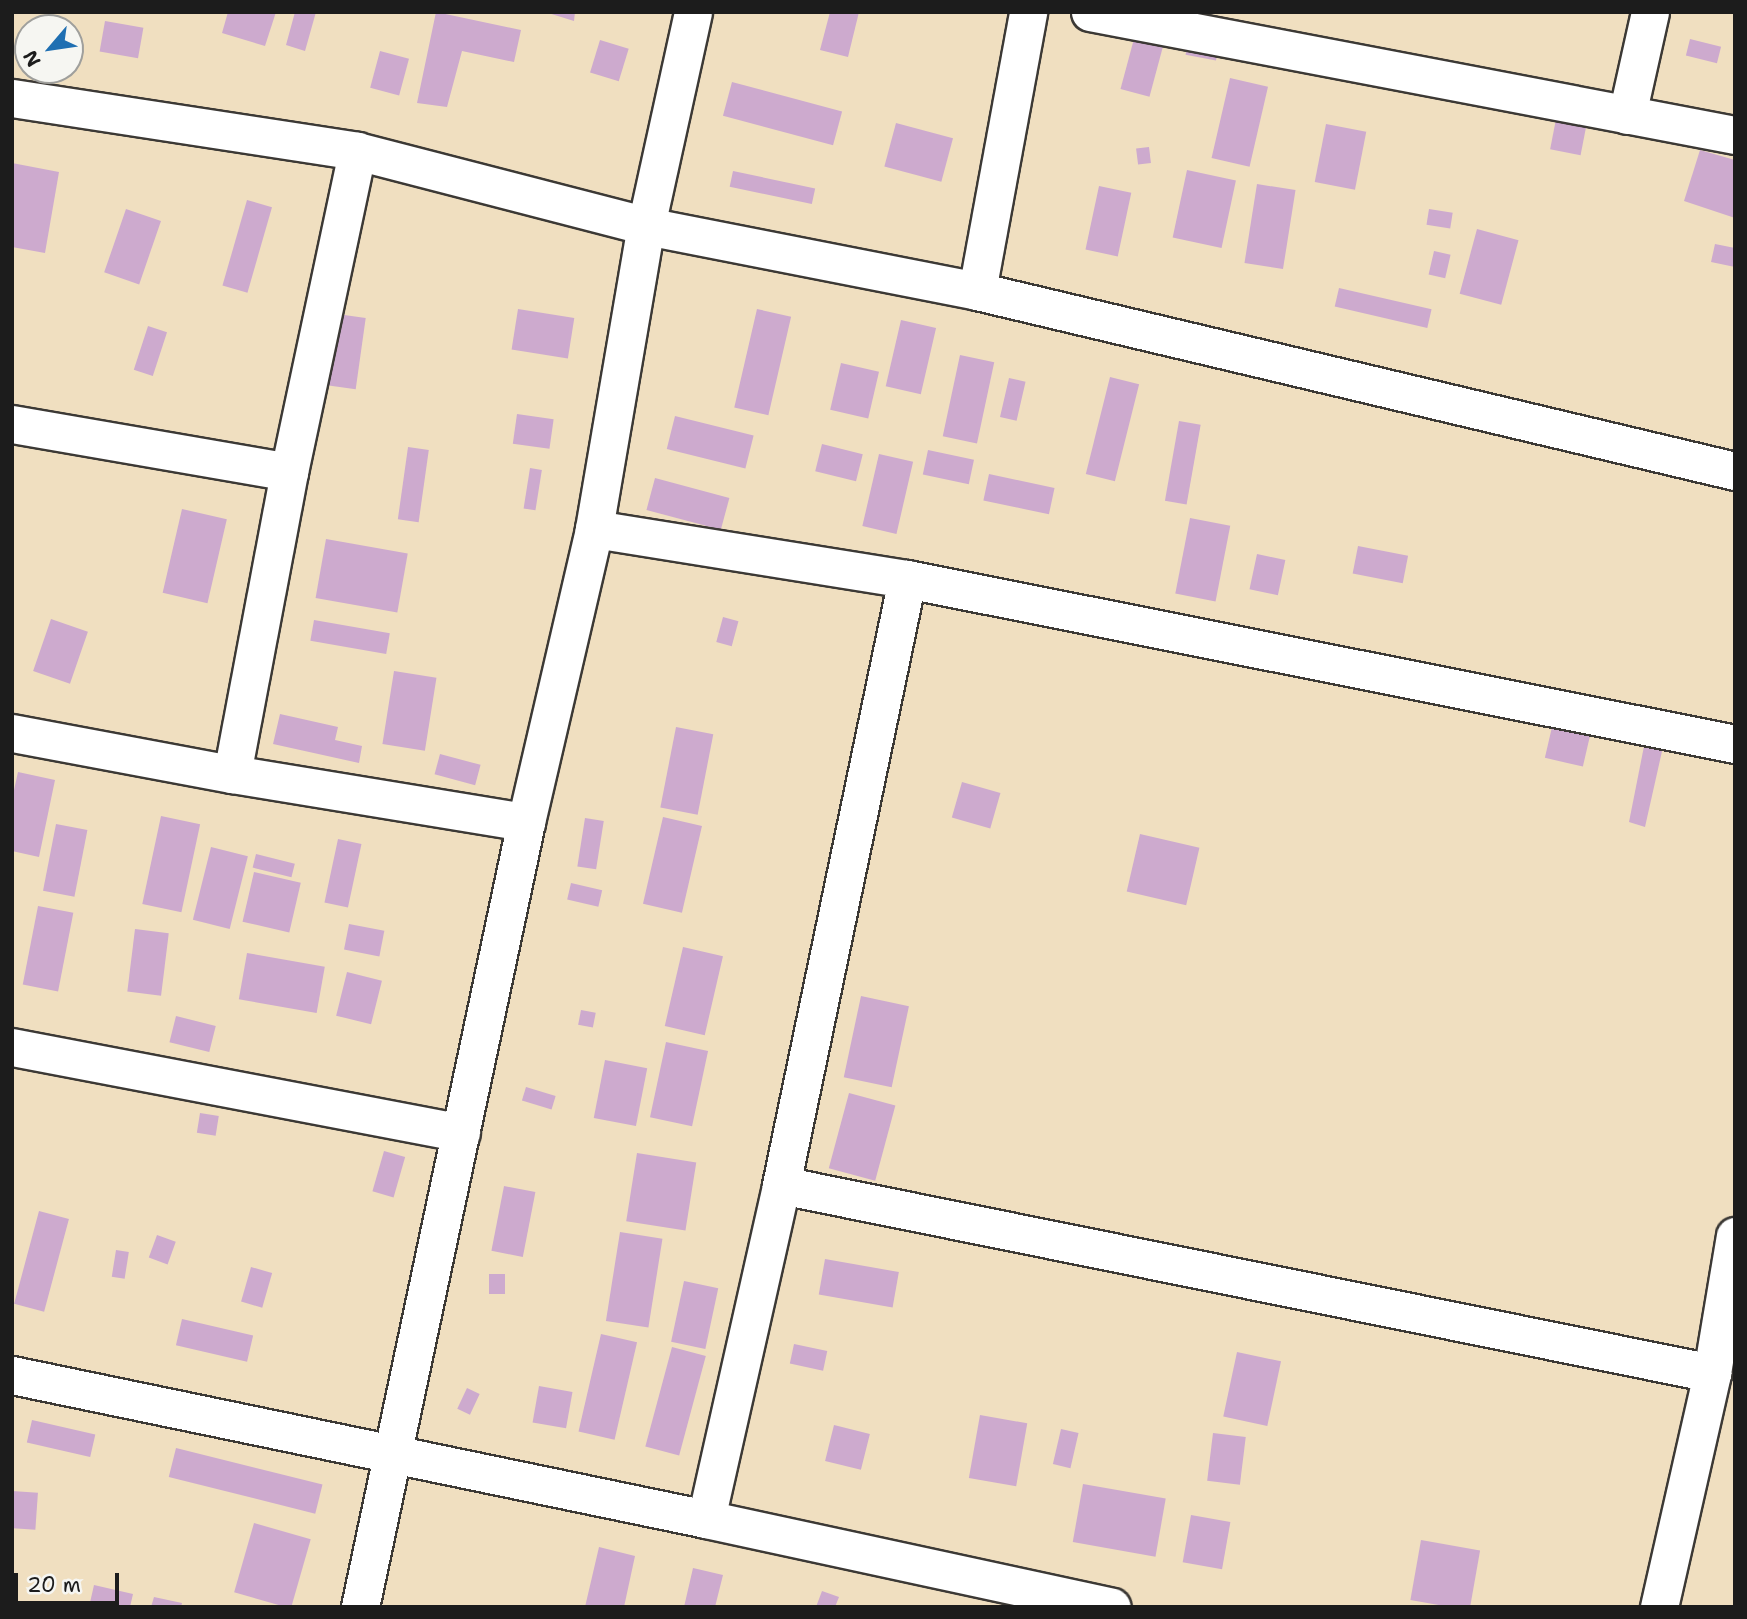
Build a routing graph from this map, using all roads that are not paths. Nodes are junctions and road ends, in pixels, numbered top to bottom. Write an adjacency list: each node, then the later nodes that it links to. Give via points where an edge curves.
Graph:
1 (694, 12): 9 (street)
2 (1028, 12): 10 (street)
3 (1090, 12): 6 (street)
4 (1650, 12): 6 (street)
5 (12, 98): 8 (street)
6 (1627, 115): 7 (street)
7 (1735, 135)
8 (357, 150): 9 (street); 13 (street)
9 (646, 226): 10 (street); 14 (street)
10 (977, 291): 12 (street)
11 (12, 424): 13 (street)
12 (1735, 471)
13 (289, 472): 18 (street)
14 (594, 529): 15 (street); 19 (street)
15 (907, 579): 17 (street); 22 (street)
16 (12, 733): 18 (street)
17 (1735, 744)
18 (232, 774): 19 (street)
19 (526, 822): 21 (street)
20 (12, 1047): 21 (street)
21 (461, 1133): 26 (street)
22 (781, 1185): 24 (street); 27 (street)
23 (1735, 1236): 24 (street)
24 (1712, 1373): 30 (street)
25 (12, 1375): 26 (street)
26 (391, 1453): 27 (street); 28 (street)
27 (706, 1519): 29 (street)
28 (360, 1607)
29 (1112, 1607)
30 (1659, 1607)

